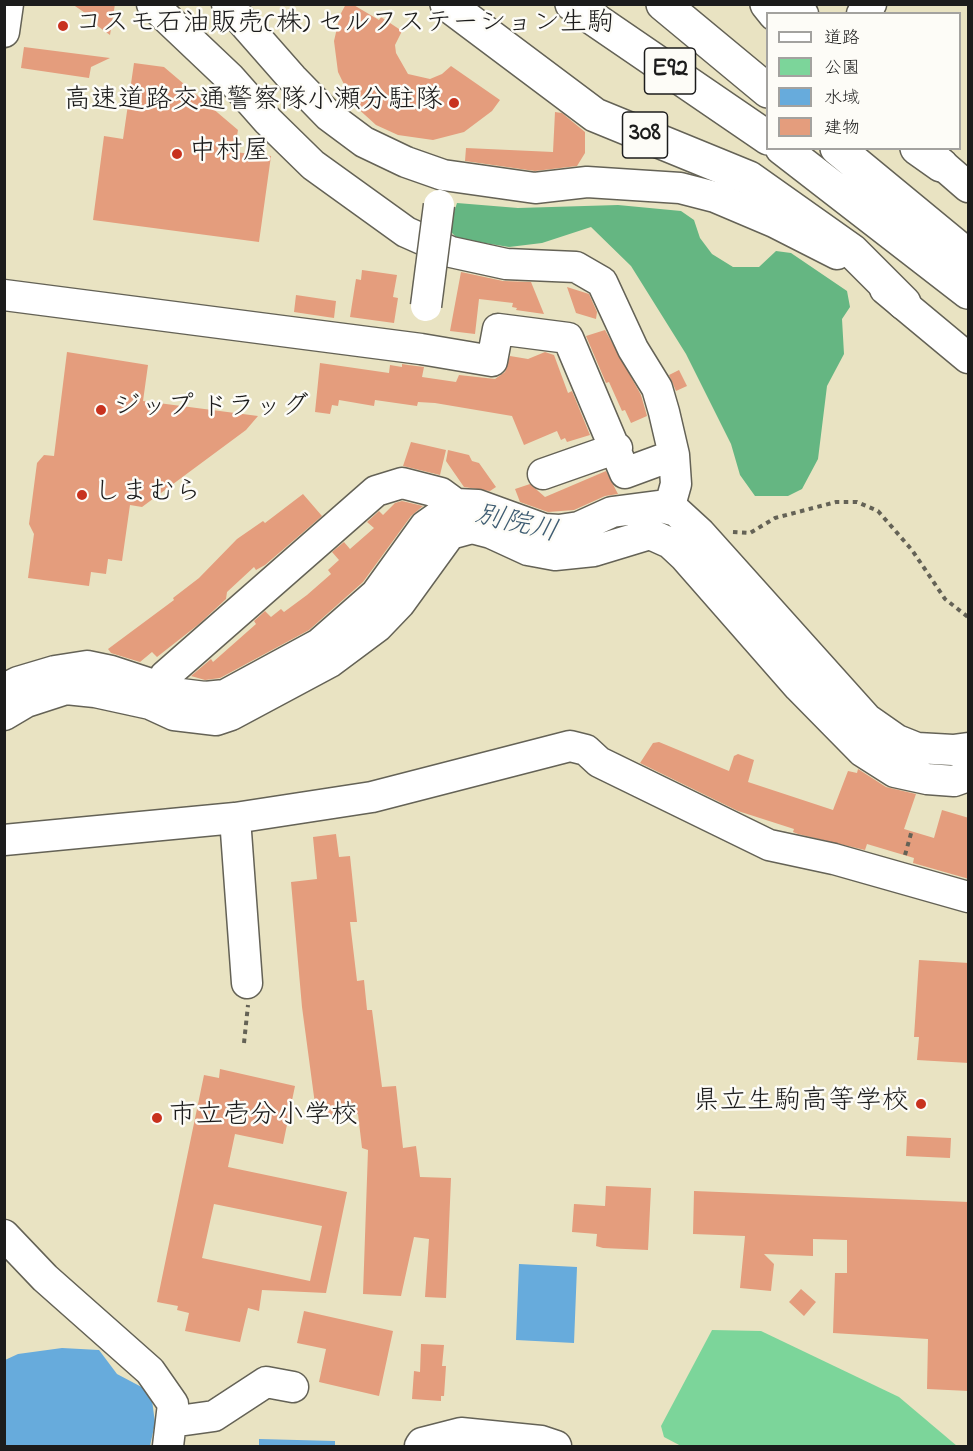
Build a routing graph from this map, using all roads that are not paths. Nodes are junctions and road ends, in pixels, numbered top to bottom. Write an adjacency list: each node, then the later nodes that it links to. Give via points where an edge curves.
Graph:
1 (8, 4): 7 (street)
2 (152, 4): 21 (street, via 313,165 406,232 451,252 506,264 576,267 602,282 633,349 657,388)
3 (227, 4): 13 (street, via 329,116 364,142)
4 (447, 4): 18 (highway, 308, via 595,115 749,178 852,251)
5 (572, 4): 9 (highway, E92)
6 (663, 4): 8 (highway, E92)
7 (4, 32)
8 (766, 89)
9 (766, 137)
10 (785, 150): 16 (highway)
11 (839, 150): 15 (highway)
12 (927, 154): 14 (street)
13 (443, 175): 18 (street, via 535,188 587,182 680,188 715,197 832,251); 19 (street, bridge)
14 (969, 187)
15 (969, 256)
16 (969, 292)
17 (4, 294): 19 (street)
18 (904, 303): 20 (street)
19 (421, 349): 22 (street, via 492,361 498,328 568,338)
20 (969, 358)
21 (674, 455): 22 (street); 25 (street, via 676,484)
22 (621, 461): 23 (street)
23 (543, 474)
24 (456, 504): 25 (street, via 478,505 552,530 579,527 612,512 641,506); 27 (street, via 425,525 376,594 319,644 225,694); 27 (street, via 441,493 402,483 376,491)
25 (669, 509): 29 (street, via 700,533 867,719 916,748)
26 (4, 689): 27 (street, via 55,671 87,666)
27 (154, 695): 28 (street, via 66,689 26,702); 30 (street, via 174,715 216,720 330,662 377,627 400,603 450,534 472,528 528,550 555,555 594,551 650,534 670,543 685,557 799,687 862,751 895,772)
28 (4, 715)
29 (969, 748)
30 (964, 784)
31 (235, 818): 32 (street); 33 (street, via 372,797 570,746 586,750 599,762 769,844); 34 (street)
32 (4, 840)
33 (969, 897)
34 (247, 983)
35 (4, 1235): 37 (street, via 45,1278 150,1371 173,1404)
36 (293, 1387): 37 (street, via 266,1382 214,1416)
37 (169, 1434)
38 (420, 1446): 39 (street, via 461,1432)
39 (556, 1446)

